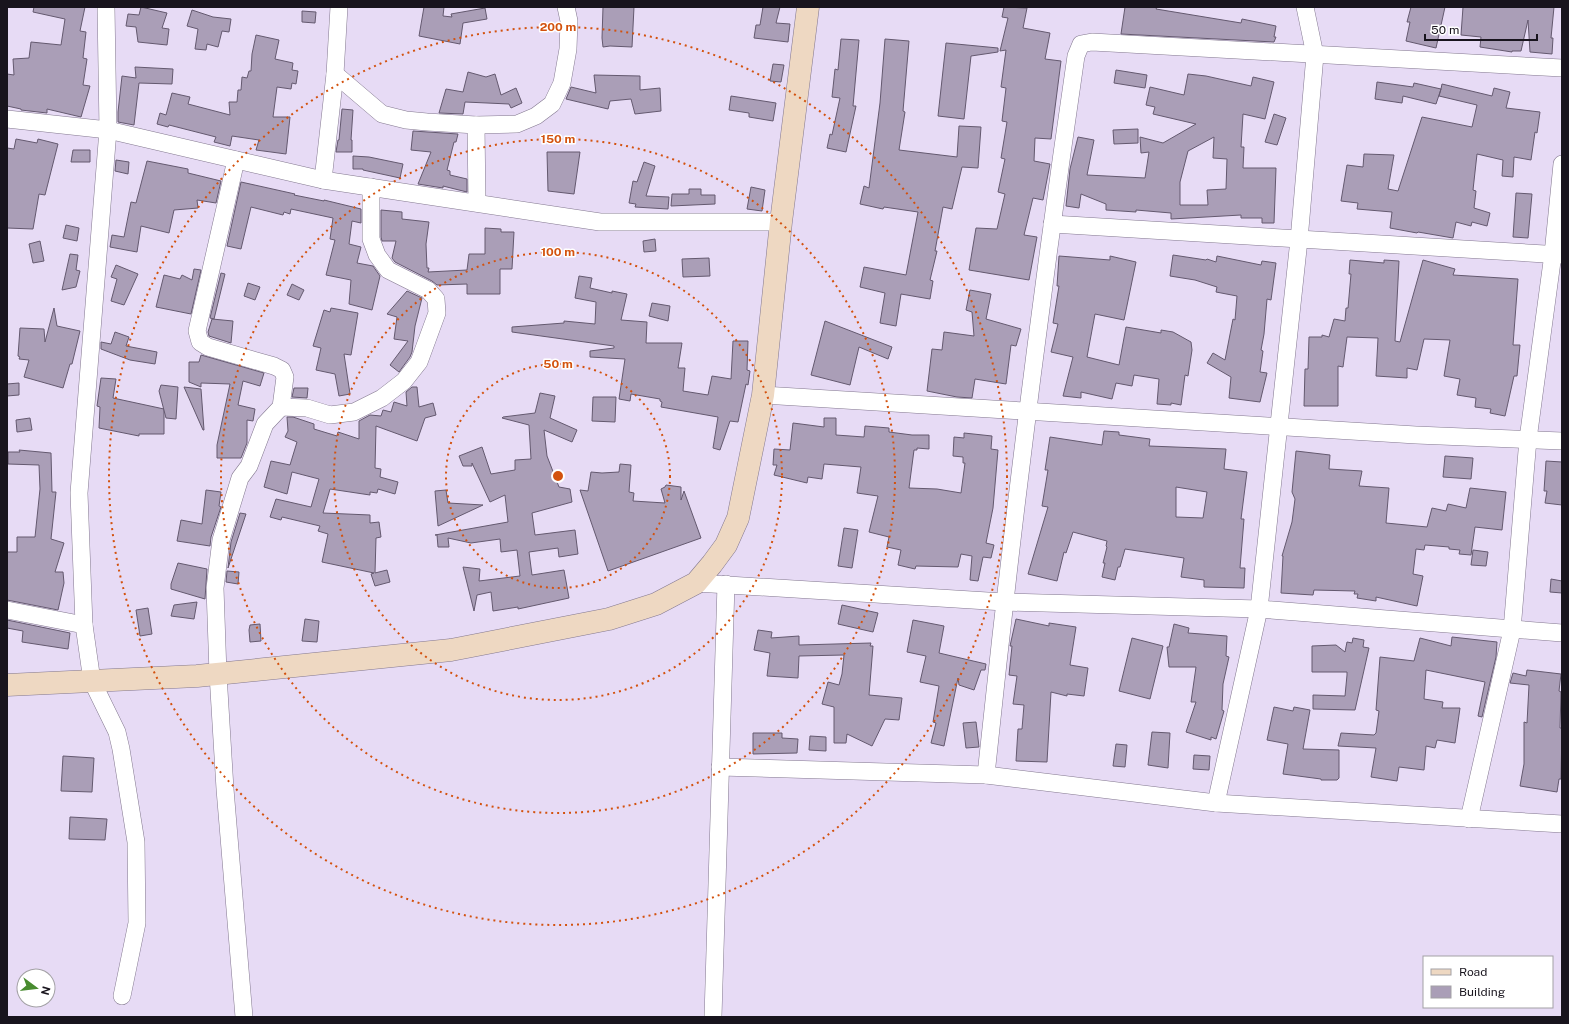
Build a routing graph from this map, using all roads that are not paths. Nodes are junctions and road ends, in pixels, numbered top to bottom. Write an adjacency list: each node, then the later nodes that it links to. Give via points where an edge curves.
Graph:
1 (106, 7): 11 (street)
2 (339, 7): 8 (street)
3 (566, 7): 10 (street, via 569,21 568,49 562,83 552,104 536,116 517,124)
4 (808, 7): 17 (street)
5 (1305, 7): 6 (street)
6 (1315, 55): 7 (street); 18 (street, via 1092,42 1081,44 1076,56); 19 (street)
7 (1562, 68)
8 (335, 74): 10 (street, via 382,114 406,120); 14 (street)
9 (7, 119): 11 (street)
10 (476, 125): 16 (street)
11 (108, 130): 12 (street); 32 (street, via 79,493)
12 (236, 160): 14 (street); 22 (street, via 198,331 200,342 208,347 282,370 285,377)
13 (1562, 164): 20 (street)
14 (323, 180): 15 (street)
15 (371, 187): 16 (street); 22 (street, via 371,239 377,255 388,270 428,290 436,299 438,313 419,362 404,381 388,394 354,412 330,415 307,408)
16 (477, 203): 17 (street, via 600,222)
17 (781, 222): 21 (street)
18 (1052, 224): 19 (street); 23 (street)
19 (1299, 240): 20 (street); 24 (street)
20 (1557, 255): 25 (street)
21 (763, 395): 23 (street); 27 (street, via 738,518 726,545)
22 (281, 407): 35 (street, via 266,424 249,466 240,478 221,540 215,588)
23 (1029, 411): 24 (street); 29 (street)
24 (1279, 427): 25 (street); 30 (street)
25 (1528, 439): 26 (street); 33 (street)
26 (1562, 441)
27 (696, 583): 28 (street); 35 (street, via 656,604 609,619 466,647)
28 (726, 584): 29 (street); 38 (street)
29 (1004, 602): 30 (street); 39 (street)
30 (1259, 609): 33 (street); 40 (street)
31 (7, 610): 32 (street)
32 (84, 625): 36 (street)
33 (1512, 630): 34 (street); 41 (street)
34 (1562, 633)
35 (218, 674): 36 (street); 44 (street, via 232,886)
36 (92, 681): 37 (street); 43 (street, via 117,732 136,842 137,923)
37 (7, 685)
38 (720, 767): 39 (street); 45 (street)
39 (986, 775): 40 (street)
40 (1216, 803): 41 (street)
41 (1469, 819): 42 (street)
42 (1562, 824)
43 (122, 996)
44 (244, 1017)
45 (713, 1017)

